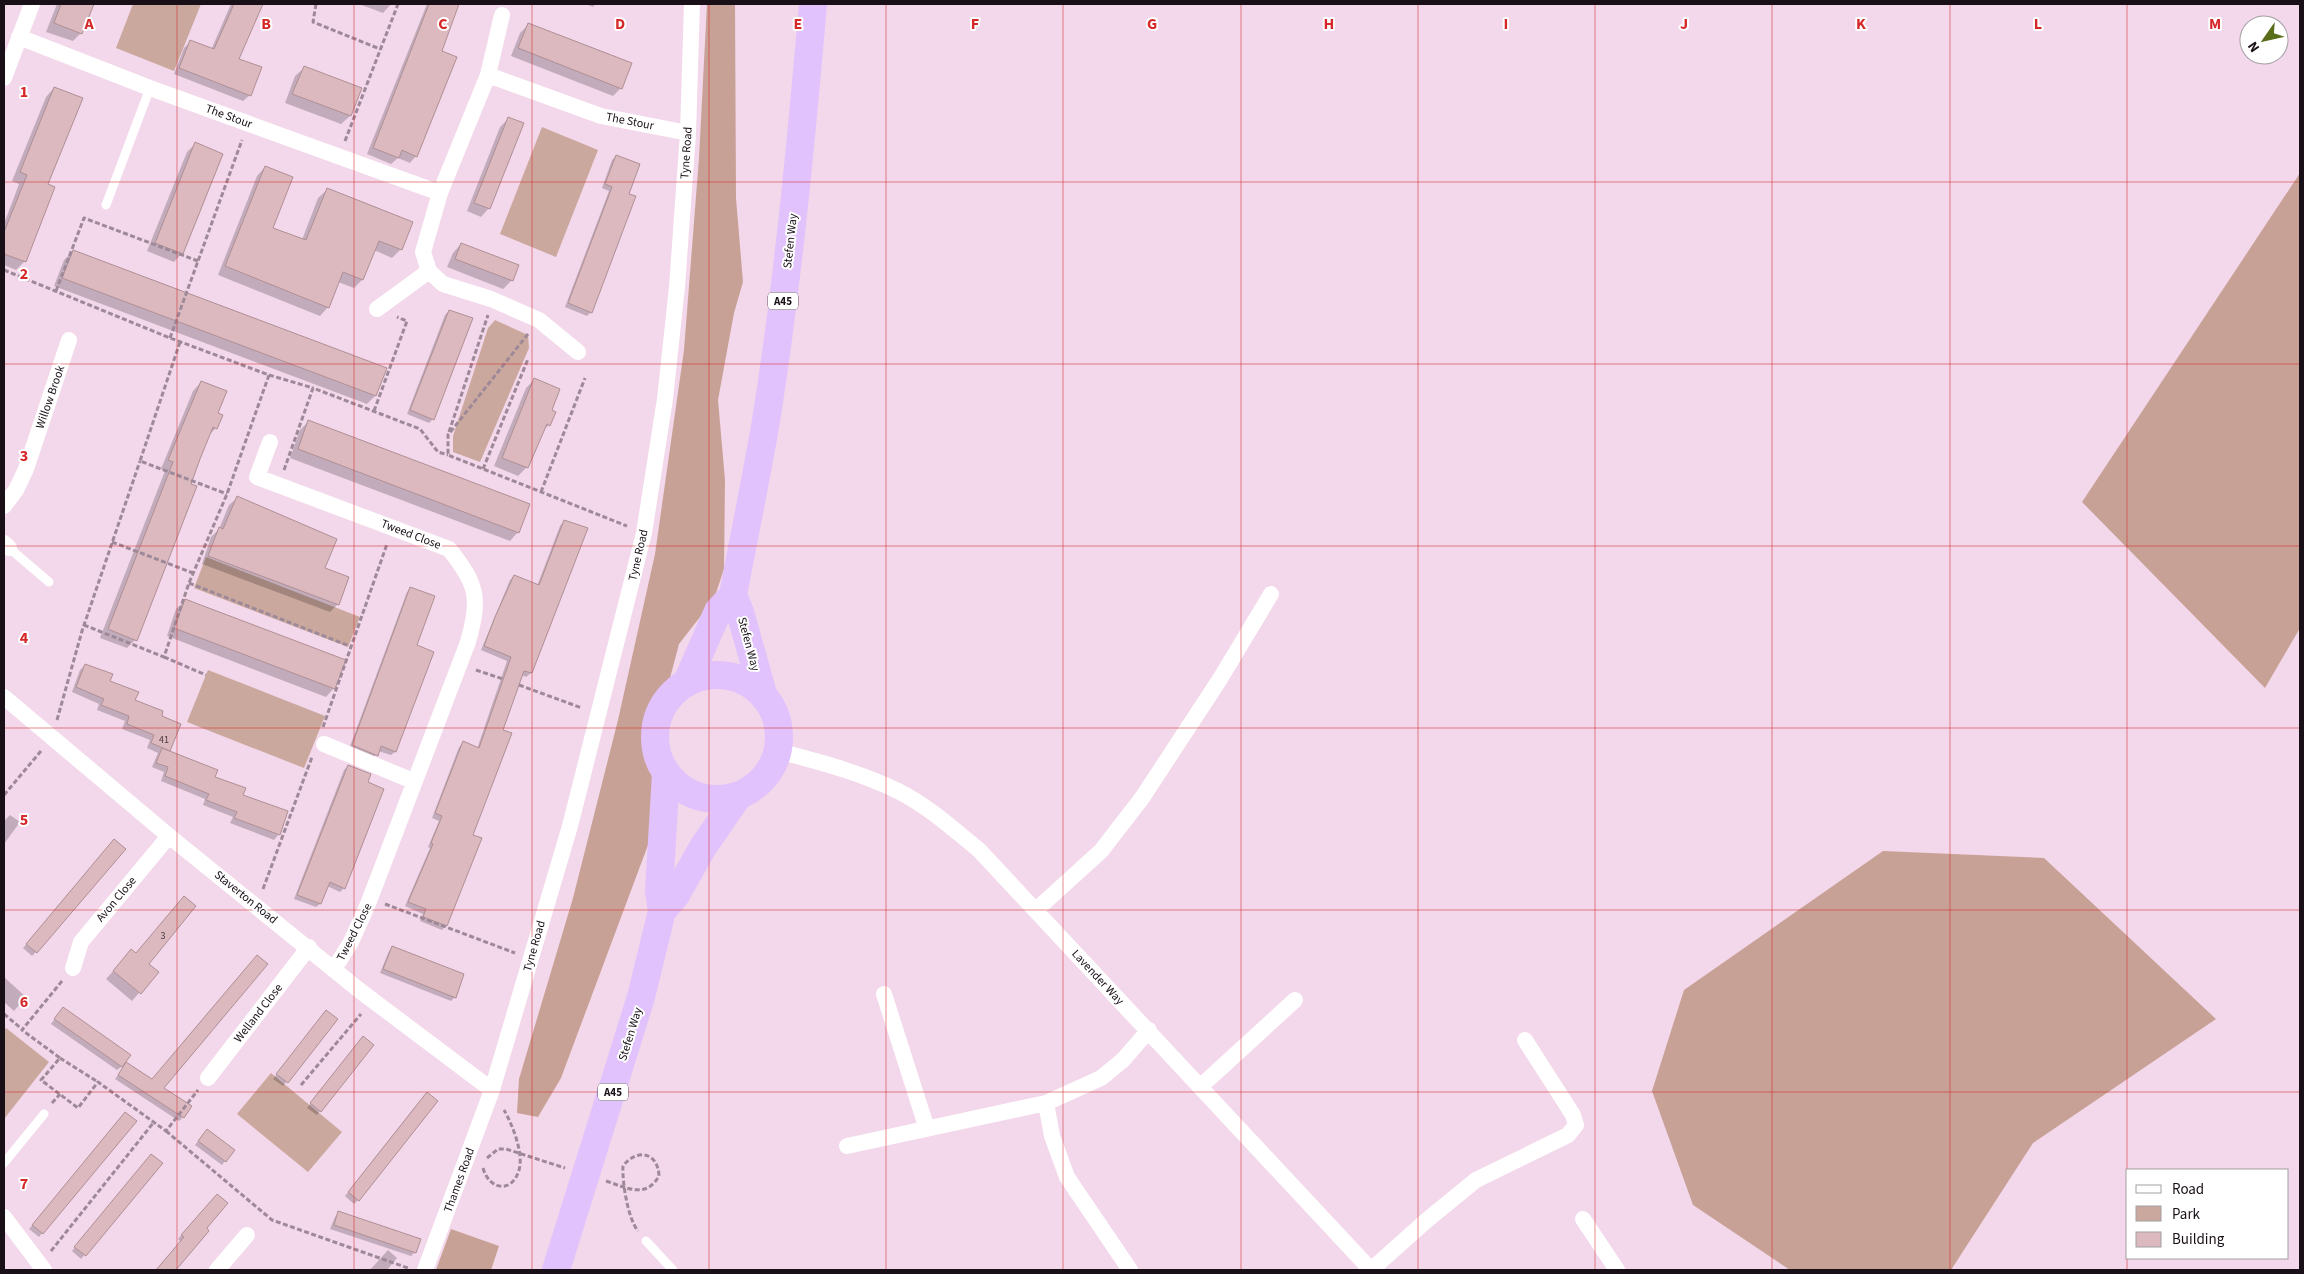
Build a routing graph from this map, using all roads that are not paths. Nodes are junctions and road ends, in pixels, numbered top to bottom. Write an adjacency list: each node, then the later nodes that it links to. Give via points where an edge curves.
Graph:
1 (32, 4): 5 (street)
2 (692, 4): 9 (street, Tyne Road)
3 (813, 4): 21 (highway, Stefen Way / A45, via 787,268 766,422)
4 (502, 15): 6 (street)
5 (19, 37): 7 (street); 8 (street, The Stour)
6 (488, 75): 9 (street, The Stour, via 601,116); 10 (street)
7 (4, 78)
8 (150, 88): 10 (street, The Stour); 11 (lane)
9 (688, 132): 42 (street, Tyne Road, via 665,399 644,533 570,826)
10 (440, 193): 12 (street, via 423,252)
11 (106, 205)
12 (429, 271): 13 (street); 15 (street, via 443,284 491,299 539,320)
13 (377, 309)
14 (69, 340): 17 (street, Willow Brook, via 26,469)
15 (578, 352)
16 (270, 442): 28 (street, Tweed Close, via 257,477 449,549 464,567 474,587 476,614)
17 (4, 506)
18 (6, 545): 19 (lane)
19 (49, 582)
20 (1271, 594): 31 (street, via 1142,798 1101,851)
21 (732, 595): 22 (highway, Stefen Way / A45, via 718,611); 23 (highway, Stefen Way, via 740,612)
22 (687, 682): 23 (highway, via 707,675 728,675 747,682); 27 (highway, via 671,695 660,712 655,733 657,754)
23 (763, 694): 26 (highway, via 774,711 780,731)
24 (4, 697): 30 (street, Staverton Road)
25 (321, 743): 28 (street)
26 (778, 751): 29 (highway, via 770,770 757,785); 31 (street, Lavender Way, via 846,769 899,792 935,814 979,850)
27 (666, 772): 29 (highway, via 681,787 699,796 719,799); 32 (highway, Stefen Way / A45, via 659,891)
28 (413, 781): 35 (street, Tweed Close, via 370,899 351,942)
29 (739, 795): 32 (highway, Stefen Way / A45, via 703,847 676,895)
30 (169, 836): 33 (street, Staverton Road); 34 (street, Avon Close, via 81,942)
31 (1036, 910): 38 (street, Lavender Way)
32 (662, 911): 55 (highway, Stefen Way / A45, via 638,1006)
33 (309, 947): 35 (street, Staverton Road); 40 (street, Welland Close)
34 (72, 968)
35 (334, 969): 42 (street, Staverton Road)
36 (884, 994): 45 (street)
37 (1295, 1000): 41 (street)
38 (1149, 1030): 41 (street, Lavender Way); 43 (street, via 1123,1060 1101,1078)
39 (1525, 1040): 58 (street, via 1573,1115 1576,1125 1568,1135 1476,1180)
40 (208, 1078)
41 (1201, 1086): 58 (street, Lavender Way)
42 (492, 1090): 54 (street, Thames Road)
43 (1046, 1104): 45 (street); 57 (street, via 1052,1136 1067,1177)
44 (44, 1114): 47 (lane)
45 (927, 1129): 46 (street)
46 (847, 1146)
47 (4, 1163)
48 (4, 1217): 52 (street)
49 (1583, 1219): 59 (street)
50 (247, 1235): 53 (street)
51 (646, 1240): 56 (lane)
52 (42, 1268)
53 (217, 1270)
54 (425, 1270)
55 (556, 1270)
56 (673, 1270)
57 (1130, 1270)
58 (1371, 1270)
59 (1617, 1270)

